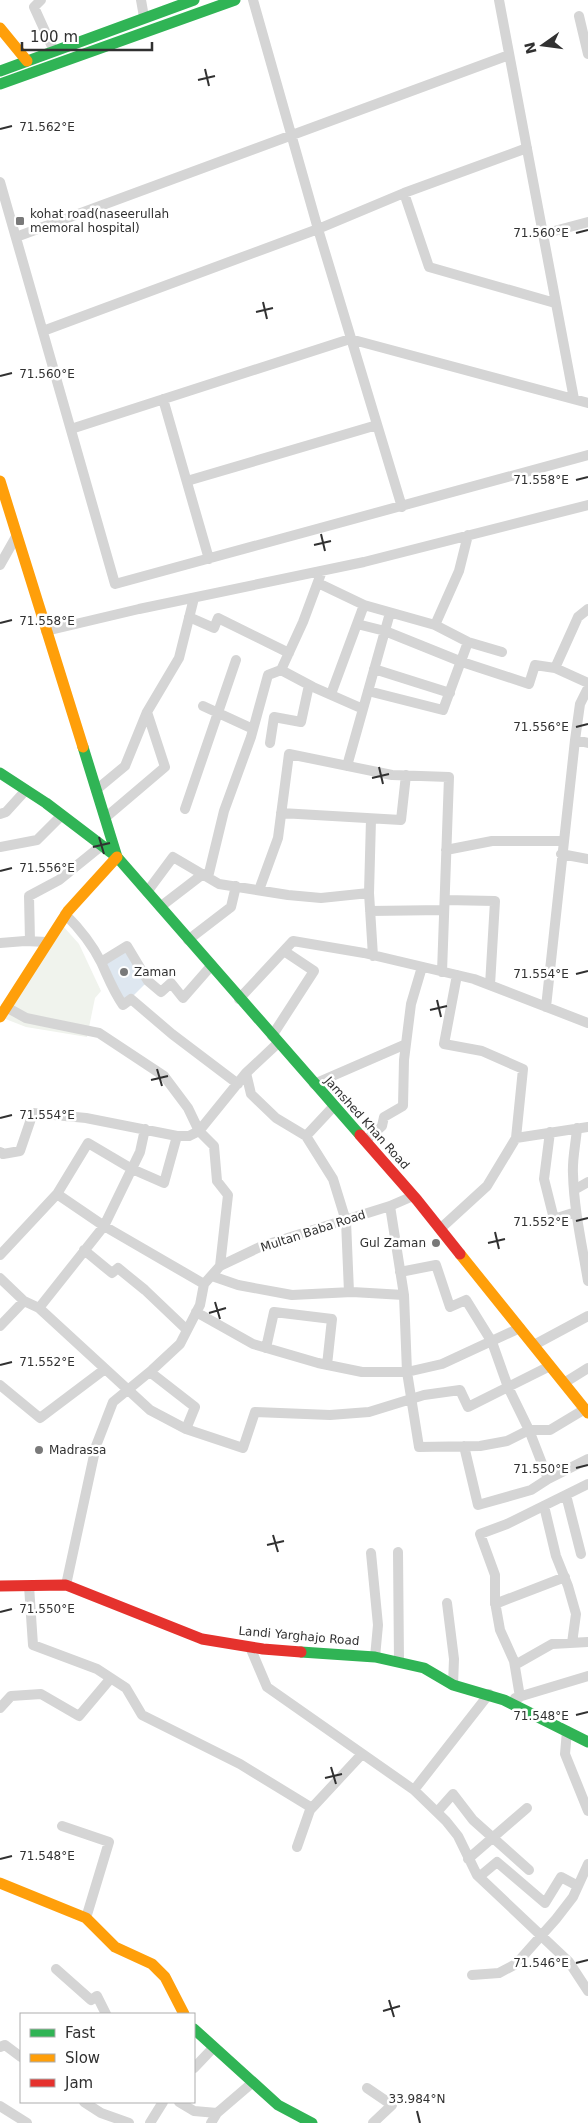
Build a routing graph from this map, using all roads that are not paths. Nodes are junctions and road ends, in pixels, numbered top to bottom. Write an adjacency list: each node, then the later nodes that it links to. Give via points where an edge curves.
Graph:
1 (41, 0): 10 (street, via 34,7)
2 (141, 0): 8 (street)
3 (194, 0): 8 (street)
4 (235, 0): 15 (street)
5 (254, 0): 17 (street)
6 (499, 0): 12 (street)
7 (579, 16): 11 (street)
8 (144, 18): 10 (street)
9 (0, 28): 13 (street)
10 (54, 51): 13 (street)
11 (588, 54)
12 (509, 55): 17 (street); 18 (street)
13 (27, 61): 14 (street); 15 (street)
14 (0, 71)
15 (32, 73): 16 (street)
16 (0, 84)
17 (293, 136): 22 (street); 24 (street)
18 (527, 148): 20 (street); 23 (street)
19 (0, 182): 24 (street)
20 (404, 193): 22 (street); 25 (street, via 429,266)
21 (588, 222): 23 (street)
22 (318, 229): 26 (street); 27 (street)
23 (543, 234): 25 (street)
24 (16, 237): 26 (street)
25 (556, 303): 29 (street)
26 (43, 332): 32 (street)
27 (350, 339): 28 (street); 29 (street); 31 (street)
28 (163, 399): 32 (street); 35 (street)
29 (574, 399): 30 (street)
30 (588, 403)
31 (377, 425): 35 (street); 37 (street)
32 (71, 429): 40 (street, via 115,584)
33 (588, 455): 37 (street)
34 (0, 481): 38 (street)
35 (187, 481): 40 (street)
36 (588, 505): 39 (street)
37 (402, 507): 40 (street)
38 (17, 535): 41 (street); 51 (street)
39 (468, 535): 42 (street); 50 (street, via 459,571)
40 (209, 559)
41 (0, 565)
42 (322, 571): 43 (street); 44 (street)
43 (318, 583): 45 (street); 55 (street)
44 (194, 598): 48 (street); 51 (street)
45 (364, 605): 47 (street); 49 (street)
46 (587, 611): 58 (street, via 578,617)
47 (390, 613): 50 (street); 52 (street)
48 (189, 617): 55 (street, via 214,628 218,618); 69 (street, via 179,658)
49 (357, 624): 52 (street); 66 (street)
50 (435, 625): 53 (street)
51 (46, 631): 79 (street)
52 (385, 631): 57 (street); 59 (street)
53 (468, 642): 54 (street); 57 (street)
54 (502, 652)
55 (289, 653): 60 (street)
56 (236, 660): 70 (street)
57 (462, 662): 58 (street, via 529,684 535,665); 65 (street)
58 (555, 668): 61 (street)
59 (374, 669): 64 (street); 65 (street)
60 (281, 670): 62 (street); 71 (street, via 268,674)
61 (588, 683)
62 (309, 684): 66 (street); 74 (street, via 301,722 274,716)
63 (588, 688): 72 (street, via 580,704)
64 (368, 691): 65 (street, via 443,710); 68 (street)
65 (450, 693)
66 (331, 694): 68 (street)
67 (203, 706): 70 (street)
68 (363, 708): 75 (street)
69 (147, 712): 79 (street, via 125,766); 84 (street, via 165,767)
70 (218, 713): 71 (street); 80 (street)
71 (253, 729): 93 (street)
72 (575, 740): 73 (street); 86 (street)
73 (588, 743)
74 (270, 744)
75 (347, 766): 77 (street); 81 (street, via 289,754)
76 (0, 773): 78 (street)
77 (406, 775): 85 (street, via 401,820); 89 (street, via 448,777)
78 (26, 790): 82 (street, via 6,812); 83 (street)
79 (96, 790): 84 (street)
80 (185, 809)
81 (281, 813): 85 (street); 95 (street, via 278,838)
82 (0, 814)
83 (62, 816): 87 (street); 88 (street, via 37,840)
84 (105, 818): 91 (street)
85 (371, 818): 97 (street)
86 (562, 841): 89 (street, via 492,840); 90 (street)
87 (101, 846): 91 (street); 103 (street, via 59,880 29,896)
88 (0, 847)
89 (446, 850): 98 (street)
90 (562, 854): 92 (street); 115 (street)
91 (117, 857): 96 (street, Jamshed Khan Road); 101 (street)
92 (588, 859)
93 (205, 875): 94 (street, via 220,884); 96 (street, via 173,858); 99 (street)
94 (236, 886): 95 (street); 102 (street, via 230,907)
95 (259, 890): 97 (street, via 320,898)
96 (147, 892): 99 (street, Jamshed Khan Road)
97 (369, 893): 100 (street)
98 (444, 905): 100 (street); 111 (street); 113 (street, via 495,901)
99 (160, 907): 102 (street, Jamshed Khan Road)
100 (370, 911): 107 (street)
101 (66, 914): 104 (street); 108 (street)
102 (188, 940): 109 (street, Jamshed Khan Road)
103 (30, 941): 104 (street); 105 (street)
104 (48, 942): 116 (street)
105 (0, 943)
106 (284, 951): 107 (street, via 293,941); 114 (street); 118 (street, via 314,971)
107 (374, 956): 110 (street)
108 (101, 962): 109 (street, via 126,946 148,981 161,992 171,984 183,998); 121 (street, via 113,991 123,1005 131,1000)
109 (210, 966): 114 (street, Jamshed Khan Road)
110 (422, 967): 111 (street); 119 (street, via 411,1004)
111 (442, 972): 112 (street)
112 (457, 975): 113 (street); 131 (street, via 444,1044 482,1051 523,1069)
113 (490, 985): 115 (street)
114 (239, 1000): 118 (street, Jamshed Khan Road)
115 (546, 1007): 117 (street)
116 (3, 1012): 127 (street, via 99,1033 164,1076 188,1108)
117 (588, 1023)
118 (275, 1040): 120 (street); 122 (street, Jamshed Khan Road)
119 (406, 1044): 122 (street); 132 (street, via 403,1106 384,1117 382,1126)
120 (246, 1073): 121 (street); 130 (street, via 250,1094 276,1118)
121 (238, 1084): 127 (street)
122 (314, 1084): 123 (street, Jamshed Khan Road)
123 (334, 1106): 130 (street); 132 (street, Jamshed Khan Road)
124 (588, 1127): 125 (street)
125 (577, 1128): 128 (street); 136 (street)
126 (145, 1129): 129 (street); 133 (street, via 86,1118 33,1113 20,1151); 134 (street)
127 (199, 1131): 129 (street, via 190,1136); 146 (street, via 214,1146 217,1181 228,1195)
128 (550, 1132): 131 (street); 140 (street, via 544,1180 554,1219)
129 (177, 1136): 134 (street, via 164,1183)
130 (306, 1136): 141 (street, via 333,1180)
131 (516, 1138): 143 (street, via 487,1186)
132 (365, 1141): 138 (street, Jamshed Khan Road)
133 (1, 1155)
134 (132, 1169): 137 (street, via 88,1144); 142 (street)
135 (588, 1182): 136 (street)
136 (574, 1190): 140 (street)
137 (57, 1194): 142 (street); 145 (street)
138 (413, 1196): 139 (street, Multan Baba Road); 143 (street, Jamshed Khan Road)
139 (390, 1206): 141 (street, Multan Baba Road); 147 (street)
140 (576, 1212): 150 (street)
141 (346, 1220): 146 (street, Multan Baba Road, via 262,1246); 152 (street)
142 (104, 1226): 144 (street); 151 (street)
143 (440, 1229): 159 (street, Jamshed Khan Road)
144 (84, 1250): 155 (street); 160 (street, via 112,1273 118,1268)
145 (0, 1255)
146 (220, 1266): 148 (street, Multan Baba Road)
147 (400, 1272): 153 (street); 161 (street, via 436,1265 450,1307 466,1300)
148 (212, 1276): 151 (street, Multan Baba Road); 152 (street, via 238,1285 292,1295)
149 (0, 1278): 154 (street)
150 (588, 1281)
151 (204, 1284): 156 (street)
152 (349, 1292): 153 (street)
153 (404, 1295): 169 (street)
154 (24, 1301): 155 (street); 158 (street)
155 (39, 1308): 167 (street)
156 (196, 1312): 160 (street); 163 (street)
157 (588, 1316): 162 (street)
158 (0, 1326)
159 (520, 1328): 161 (street); 162 (street, Jamshed Khan Road)
160 (187, 1330): 168 (street, via 180,1344)
161 (492, 1342): 169 (street, via 442,1364); 172 (street)
162 (534, 1345): 165 (street, Jamshed Khan Road)
163 (266, 1348): 164 (street); 164 (street, via 274,1312 332,1319)
164 (326, 1365): 169 (street, via 362,1372)
165 (550, 1366): 170 (street, Jamshed Khan Road); 172 (street)
166 (588, 1368): 170 (street)
167 (105, 1369): 171 (street, via 40,1418); 173 (street)
168 (150, 1372): 173 (street); 176 (street, via 195,1408)
169 (407, 1372): 174 (street)
170 (564, 1382): 175 (street, Jamshed Khan Road)
171 (0, 1385)
172 (508, 1387): 174 (street, via 468,1407 460,1390); 177 (street)
173 (127, 1390): 176 (street, via 150,1410); 188 (street, via 113,1402 96,1446)
174 (411, 1399): 176 (street, via 369,1412 255,1412 243,1448); 178 (street, via 418,1447)
175 (587, 1411): 177 (street, via 550,1430)
176 (186, 1429)
177 (529, 1430): 178 (street, via 507,1441); 180 (street)
178 (464, 1446): 180 (street, via 478,1505 531,1490)
179 (588, 1459): 180 (street)
180 (548, 1479)
181 (588, 1484): 182 (street)
182 (566, 1495): 183 (street); 186 (street)
183 (544, 1506): 187 (street, via 556,1556); 192 (street, via 480,1534 495,1574)
184 (398, 1552): 197 (street)
185 (371, 1554): 196 (street, via 378,1624)
186 (581, 1554)
187 (565, 1577): 192 (street); 194 (street, via 576,1614)
188 (66, 1585): 190 (street, Landi Yarghajo Road); 195 (street, Landi Yarghajo Road, via 202,1639)
189 (0, 1586): 190 (street, Landi Yarghajo Road)
190 (29, 1586): 200 (street, via 33,1645 98,1668)
191 (447, 1603): 201 (street, via 454,1659)
192 (495, 1604): 198 (street, via 500,1630)
193 (588, 1642): 194 (street)
194 (572, 1643): 198 (street, via 552,1644)
195 (250, 1647): 196 (street, Landi Yarghajo Road); 208 (street, via 267,1687)
196 (375, 1657): 197 (street, Landi Yarghajo Road)
197 (399, 1662): 201 (street, Landi Yarghajo Road, via 424,1668)
198 (515, 1665): 203 (street)
199 (588, 1676): 203 (street)
200 (111, 1678): 205 (street, via 79,1716 41,1694 11,1696); 210 (street, via 126,1688 142,1715 240,1764)
201 (452, 1685): 202 (street, Landi Yarghajo Road)
202 (489, 1694): 204 (street, Landi Yarghajo Road); 209 (street)
203 (520, 1697): 204 (street)
204 (504, 1700): 206 (street, Landi Yarghajo Road)
205 (0, 1708)
206 (567, 1731): 207 (street, Landi Yarghajo Road); 212 (street, via 565,1754)
207 (588, 1742)
208 (362, 1754): 209 (street); 210 (street)
209 (414, 1790): 213 (street)
210 (312, 1808): 216 (street)
211 (527, 1808): 215 (street)
212 (588, 1811)
213 (436, 1812): 215 (street, via 454,1794 473,1820); 217 (street, via 461,1840)
214 (62, 1826): 223 (street, via 109,1842)
215 (492, 1838): 217 (street); 219 (street)
216 (297, 1847)
217 (468, 1859): 220 (street)
218 (588, 1864): 222 (street)
219 (529, 1870)
220 (479, 1877): 222 (street, via 497,1862 546,1903 561,1877); 224 (street)
221 (0, 1883): 223 (street)
222 (578, 1886): 224 (street)
223 (86, 1918): 229 (street, via 115,1947 152,1964 165,1977)
224 (542, 1936): 226 (street, via 508,1969); 227 (street, via 569,1962)
225 (56, 1969): 228 (street, via 91,2000 97,1996)
226 (472, 1975)
227 (588, 1992)
228 (106, 2013)
229 (183, 2013)
230 (195, 2030): 232 (street)
231 (0, 2046): 233 (street, via 5,2045)
232 (213, 2048): 234 (street); 235 (street)
233 (20, 2056)
234 (195, 2067)
235 (252, 2083): 241 (street); 242 (street)
236 (367, 2088): 248 (street, via 392,2105)
237 (85, 2103): 244 (street, via 100,2113)
238 (162, 2103): 245 (street)
239 (181, 2103): 241 (street, via 194,2110)
240 (0, 2106): 243 (street)
241 (217, 2113): 246 (street)
242 (300, 2120): 247 (street)
243 (27, 2123)
244 (129, 2123)
245 (150, 2123)
246 (211, 2123)
247 (312, 2123)
248 (373, 2123)

